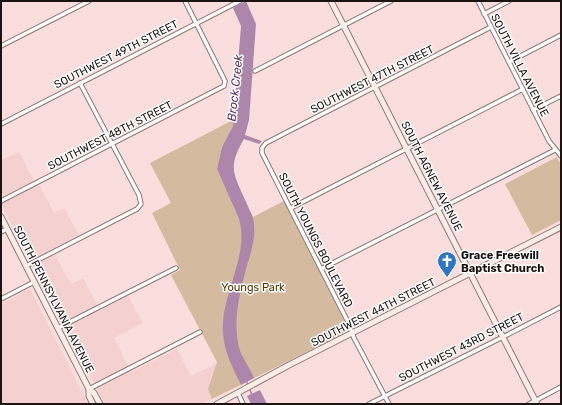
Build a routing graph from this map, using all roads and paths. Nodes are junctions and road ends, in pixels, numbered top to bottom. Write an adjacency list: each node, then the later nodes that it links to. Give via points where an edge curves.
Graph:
1 (89, 1): 13 (street)
2 (185, 1): 9 (street)
3 (240, 1): 9 (street, SOUTHWEST 49TH STREET)
4 (331, 1): 10 (main road, SOUTH AGNEW AVENUE)
5 (391, 1): 10 (street)
6 (478, 1): 8 (street, SOUTH VILLA AVENUE)
7 (510, 1): 8 (street)
8 (484, 14): 11 (street, SOUTH VILLA AVENUE)
9 (196, 23): 16 (street, SOUTHWEST 49TH STREET); 22 (street, SOUTHWEST 48TH STREET, via 225,84)
10 (344, 26): 15 (street); 17 (main road, SOUTH AGNEW AVENUE)
11 (491, 27): 14 (street, SOUTH VILLA AVENUE); 17 (street, SOUTHWEST 47TH STREET)
12 (561, 35): 14 (street)
13 (1, 46)
14 (509, 62): 18 (street, SOUTH VILLA AVENUE)
15 (255, 71)
16 (80, 83): 21 (street, SOUTHWEST 49TH STREET); 22 (street)
17 (375, 87): 23 (street, SOUTHWEST 47TH STREET, via 266,143); 24 (main road, SOUTH AGNEW AVENUE)
18 (523, 89): 20 (street, SOUTH VILLA AVENUE); 24 (street)
19 (561, 96): 20 (street)
20 (533, 110): 25 (street, SOUTH VILLA AVENUE)
21 (1, 124)
22 (112, 144): 27 (street, SOUTHWEST 48TH STREET); 34 (street, via 139,195 141,204 137,209)
23 (262, 148): 28 (street, SOUTH YOUNGS BOULEVARD, via 262,153)
24 (407, 149): 28 (street); 29 (main road, SOUTH AGNEW AVENUE)
25 (555, 150): 26 (street, SOUTH VILLA AVENUE); 29 (street)
26 (561, 156)
27 (1, 201)
28 (290, 208): 36 (street, SOUTH YOUNGS BOULEVARD)
29 (438, 210): 36 (street); 37 (main road, SOUTH AGNEW AVENUE)
30 (1, 217): 32 (main road, SOUTH PENNSYLVANIA AVENUE)
31 (561, 227): 37 (main road, SOUTHWEST 44TH STREET)
32 (7, 229): 33 (street); 34 (main road, SOUTH PENNSYLVANIA AVENUE)
33 (1, 232)
34 (26, 266): 38 (main road, SOUTH PENNSYLVANIA AVENUE)
35 (176, 268): 41 (street)
36 (321, 269): 43 (street, SOUTH YOUNGS BOULEVARD)
37 (470, 273): 43 (main road, SOUTHWEST 44TH STREET); 44 (main road, SOUTH AGNEW AVENUE)
38 (34, 282): 39 (street); 41 (main road, SOUTH PENNSYLVANIA AVENUE)
39 (1, 299)
40 (561, 307): 44 (street, SOUTHWEST 43RD STREET)
41 (58, 328): 46 (main road, SOUTH PENNSYLVANIA AVENUE)
42 (200, 332): 46 (street)
43 (353, 334): 47 (main road, SOUTHWEST 44TH STREET); 48 (street, SOUTH YOUNGS BOULEVARD)
44 (503, 337): 48 (street, SOUTHWEST 43RD STREET); 49 (main road, SOUTH AGNEW AVENUE)
45 (561, 387): 49 (street)
46 (89, 390): 50 (main road, SOUTH PENNSYLVANIA AVENUE); 51 (main road, SOUTH PENNSYLVANIA AVENUE, via 94,393)
47 (238, 393): 52 (main road, SOUTHWEST 44TH STREET); 53 (street)
48 (385, 395): 54 (street, SOUTHWEST 43RD STREET); 55 (street, SOUTH YOUNGS BOULEVARD)
49 (536, 402): 56 (street)
50 (93, 404)
51 (100, 404)
52 (217, 404)
53 (243, 404)
54 (369, 404)
55 (389, 404)
56 (529, 404)

